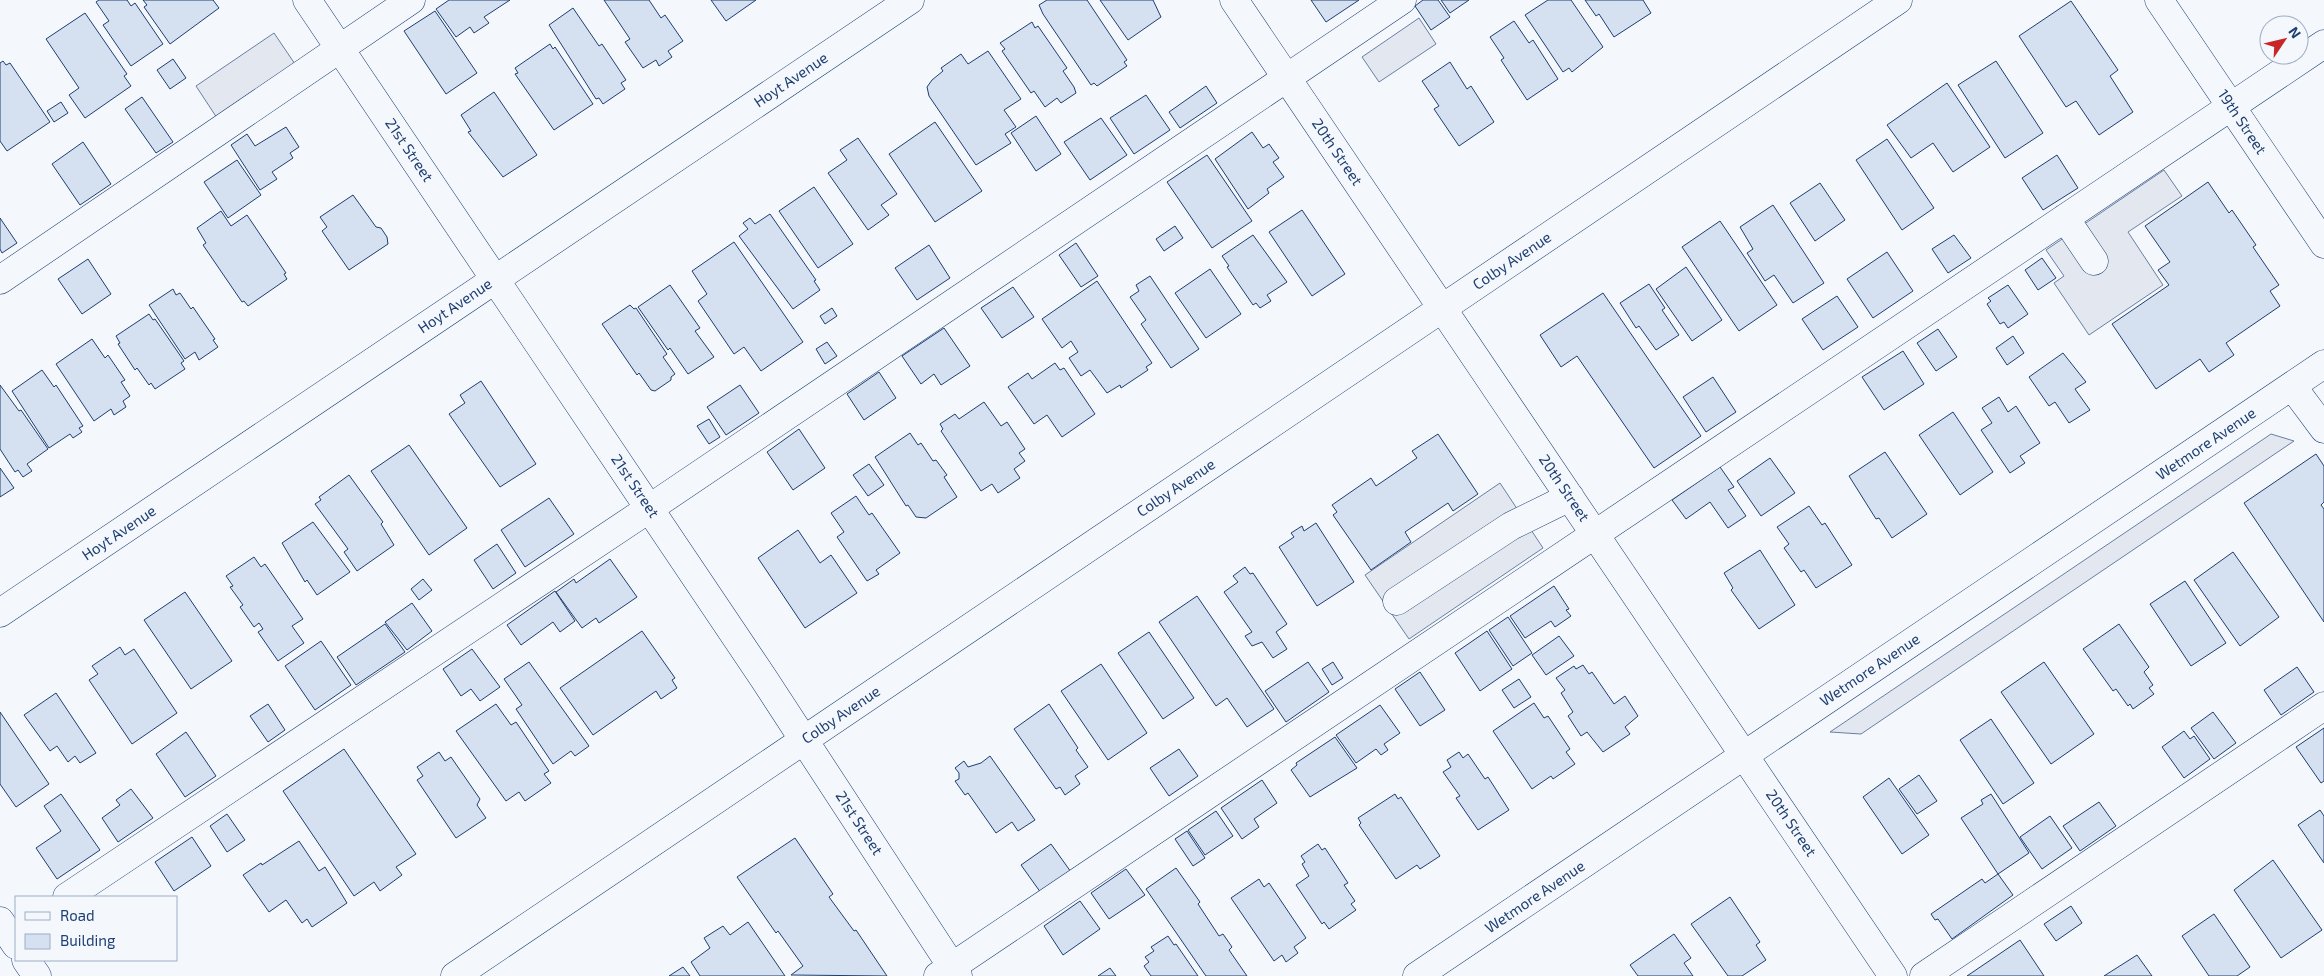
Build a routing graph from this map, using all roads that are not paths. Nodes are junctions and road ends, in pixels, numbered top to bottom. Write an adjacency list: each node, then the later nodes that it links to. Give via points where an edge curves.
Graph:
1 (307, 0): 9 (street, 21st Street)
2 (411, 0): 9 (street)
3 (910, 0): 15 (street, Hoyt Avenue)
4 (1234, 0): 10 (street, 20th Street)
5 (1402, 0): 10 (street)
6 (1898, 0): 17 (street, Colby Avenue)
7 (2159, 0): 11 (street, 19th Street)
8 (2324, 44): 11 (street)
9 (339, 48): 15 (street, 21st Street); 16 (street)
10 (1287, 78): 17 (street, 20th Street); 22 (street)
11 (2232, 107): 12 (street); 13 (street, 19th Street)
12 (2065, 218): 14 (street); 23 (street)
13 (2324, 244)
14 (2094, 261)
15 (495, 278): 22 (street, 21st Street); 25 (street, Hoyt Avenue)
16 (0, 280)
17 (1442, 308): 21 (street, 20th Street); 27 (street, Colby Avenue)
18 (2324, 364): 19 (street, Wetmore Avenue)
19 (2292, 386): 20 (street); 28 (street, Wetmore Avenue)
20 (2324, 429)
21 (1570, 497): 23 (street, 20th Street); 24 (street, via 1511,526)
22 (650, 508): 27 (street, 21st Street); 29 (street)
23 (1596, 535): 28 (street, 20th Street); 31 (street)
24 (1397, 601)
25 (0, 613)
26 (2324, 706): 36 (street)
27 (805, 739): 31 (street, 21st Street); 33 (street, Colby Avenue)
28 (1745, 755): 34 (street, Wetmore Avenue); 35 (street, 20th Street)
29 (68, 896)
30 (27, 961): 32 (street)
31 (949, 973)
32 (36, 976)
33 (455, 976)
34 (1417, 976)
35 (1893, 976)
36 (1924, 976)

